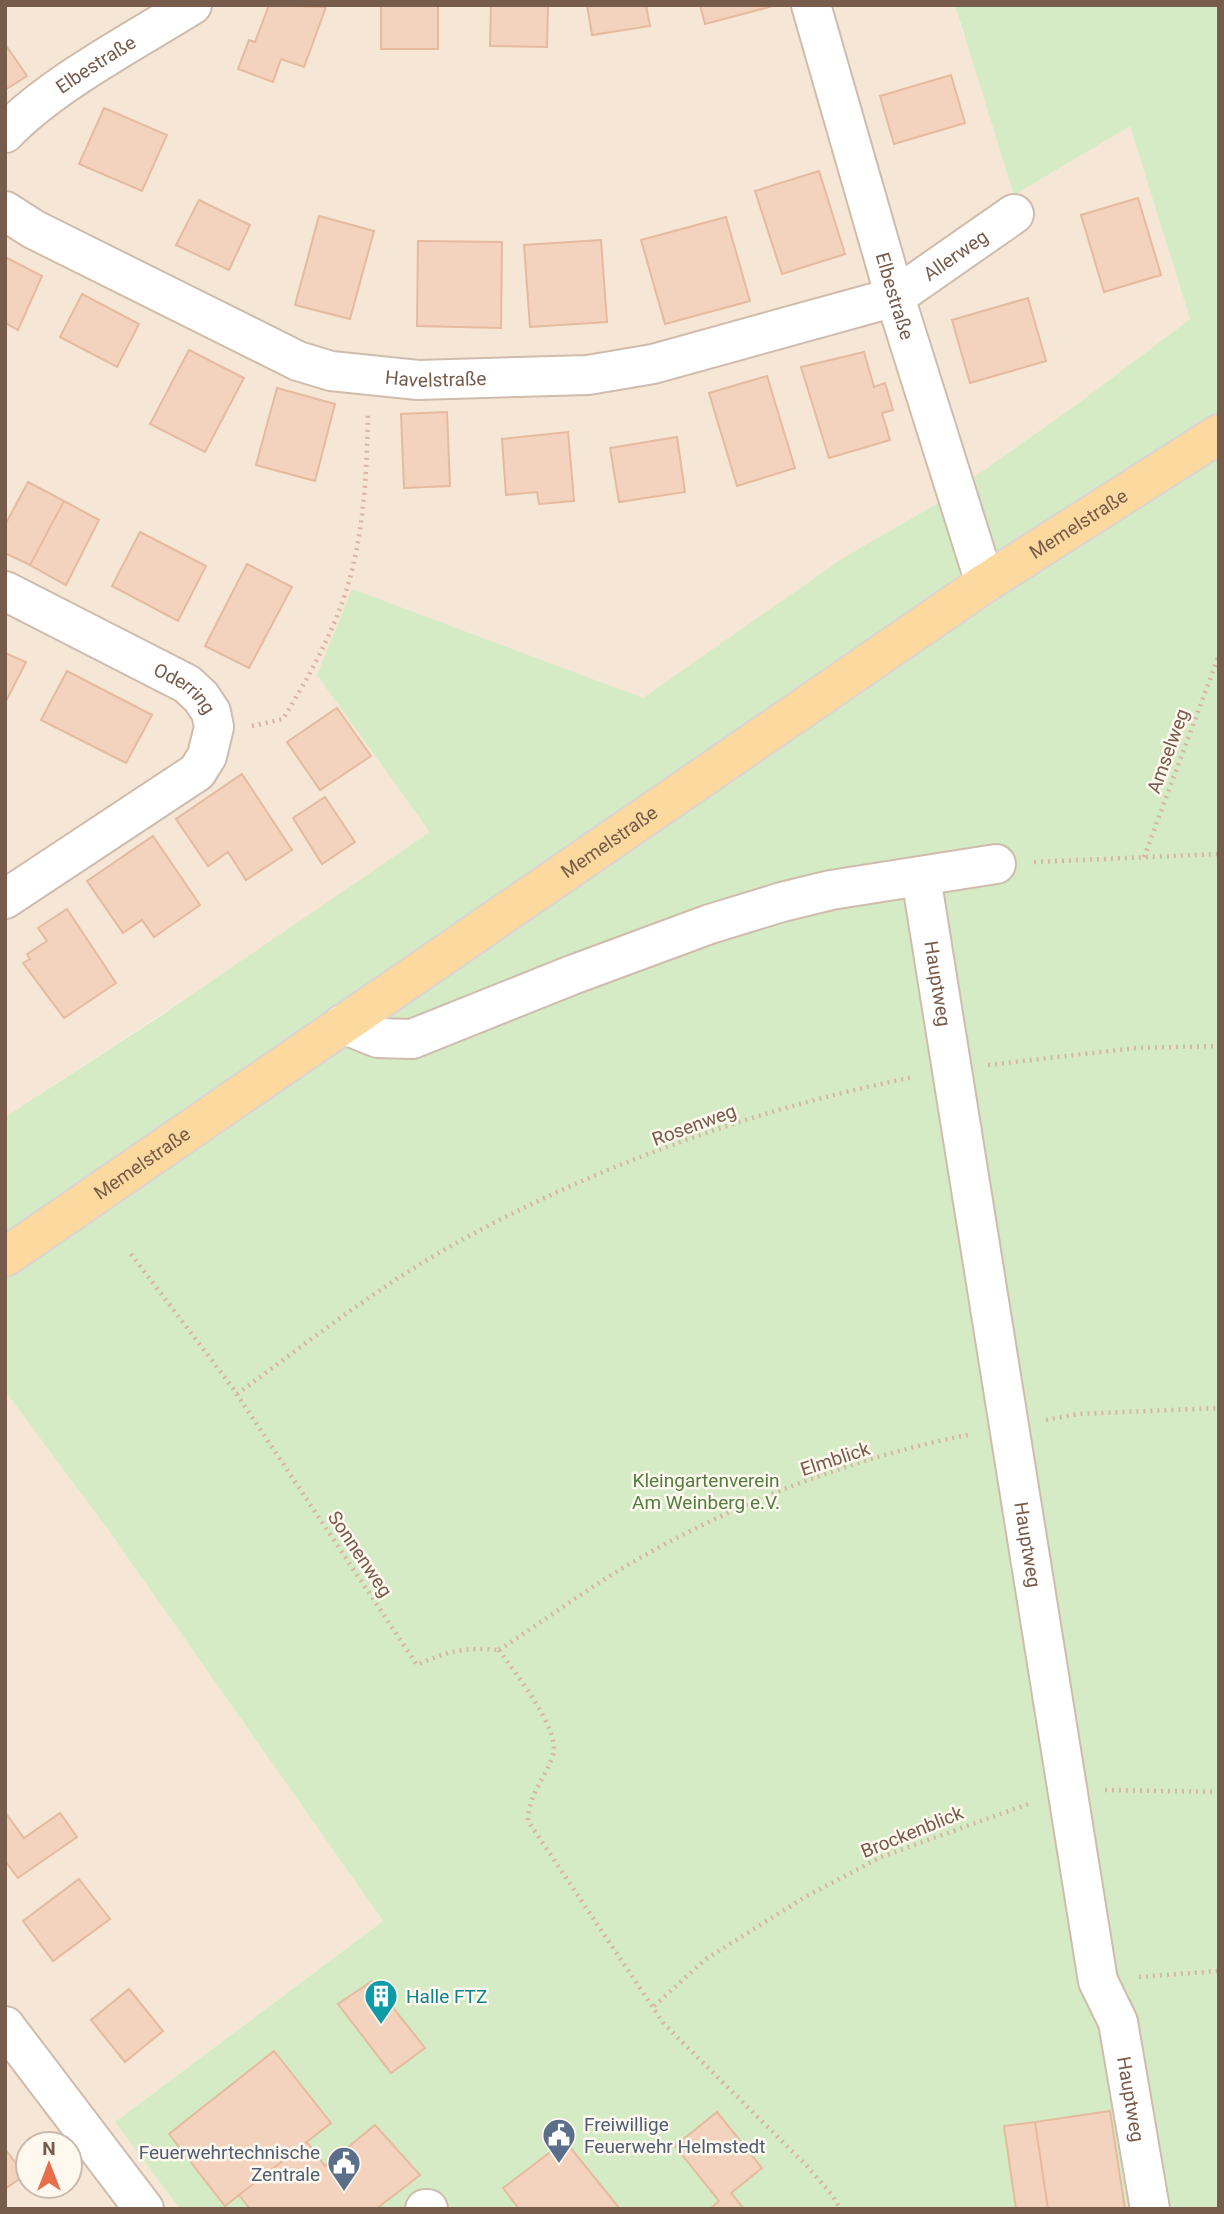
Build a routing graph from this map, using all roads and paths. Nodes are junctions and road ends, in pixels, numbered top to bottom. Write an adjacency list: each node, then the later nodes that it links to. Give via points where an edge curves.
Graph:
1 (192, 5): 3 (street, Elbestraße, via 73,81)
2 (811, 5): 6 (street, Elbestraße)
3 (5, 133)
4 (5, 211): 7 (street, Havelstraße, via 298,361)
5 (1014, 214): 6 (street, Allerweg)
6 (895, 297): 7 (street, Havelstraße, via 713,349 588,375); 9 (street, Elbestraße)
7 (369, 377): 12 (path, via 363,508 354,564 341,603 283,719 256,726)
8 (1219, 434): 9 (main road, Memelstraße)
9 (985, 583): 18 (main road, Memelstraße)
10 (5, 590): 12 (street, Oderring, via 187,684 211,712)
11 (1219, 655): 14 (path, Amselweg)
12 (214, 727): 17 (street, Oderring, via 207,756 197,772)
13 (1219, 853): 14 (path)
14 (1144, 857): 15 (path)
15 (996, 864): 16 (street)
16 (920, 877): 18 (street, via 831,890 710,924 412,1039 378,1038); 20 (street, Hauptweg)
17 (5, 899)
18 (343, 1024): 22 (main road, Memelstraße)
19 (1219, 1046): 20 (path, Rosenweg, via 1087,1052)
20 (952, 1070): 23 (path, Rosenweg, via 849,1090 770,1112 532,1205 451,1246 376,1294); 25 (street, Hauptweg)
21 (131, 1254): 23 (path, Sonnenweg)
22 (5, 1257)
23 (237, 1394): 26 (path, Sonnenweg, via 417,1665 470,1647)
24 (1219, 1408): 25 (path, Elmblick, via 1078,1414)
25 (1009, 1427): 26 (path, Elmblick, via 937,1441 824,1475 708,1522 645,1555); 27 (street, Hauptweg)
26 (499, 1650): 31 (path, via 552,1731 554,1752 528,1804 528,1821)
27 (1070, 1791): 28 (path, Brockenblick); 30 (street, Hauptweg); 31 (path, Brockenblick, via 934,1835 870,1863 751,1928 706,1959)
28 (1219, 1791)
29 (1219, 1971): 30 (path)
30 (1098, 1981): 35 (street, Hauptweg, via 1118,2022)
31 (654, 2006): 34 (path, via 664,2024 806,2165)
32 (5, 2026): 33 (street)
33 (144, 2209)
34 (840, 2209)
35 (1150, 2209)

